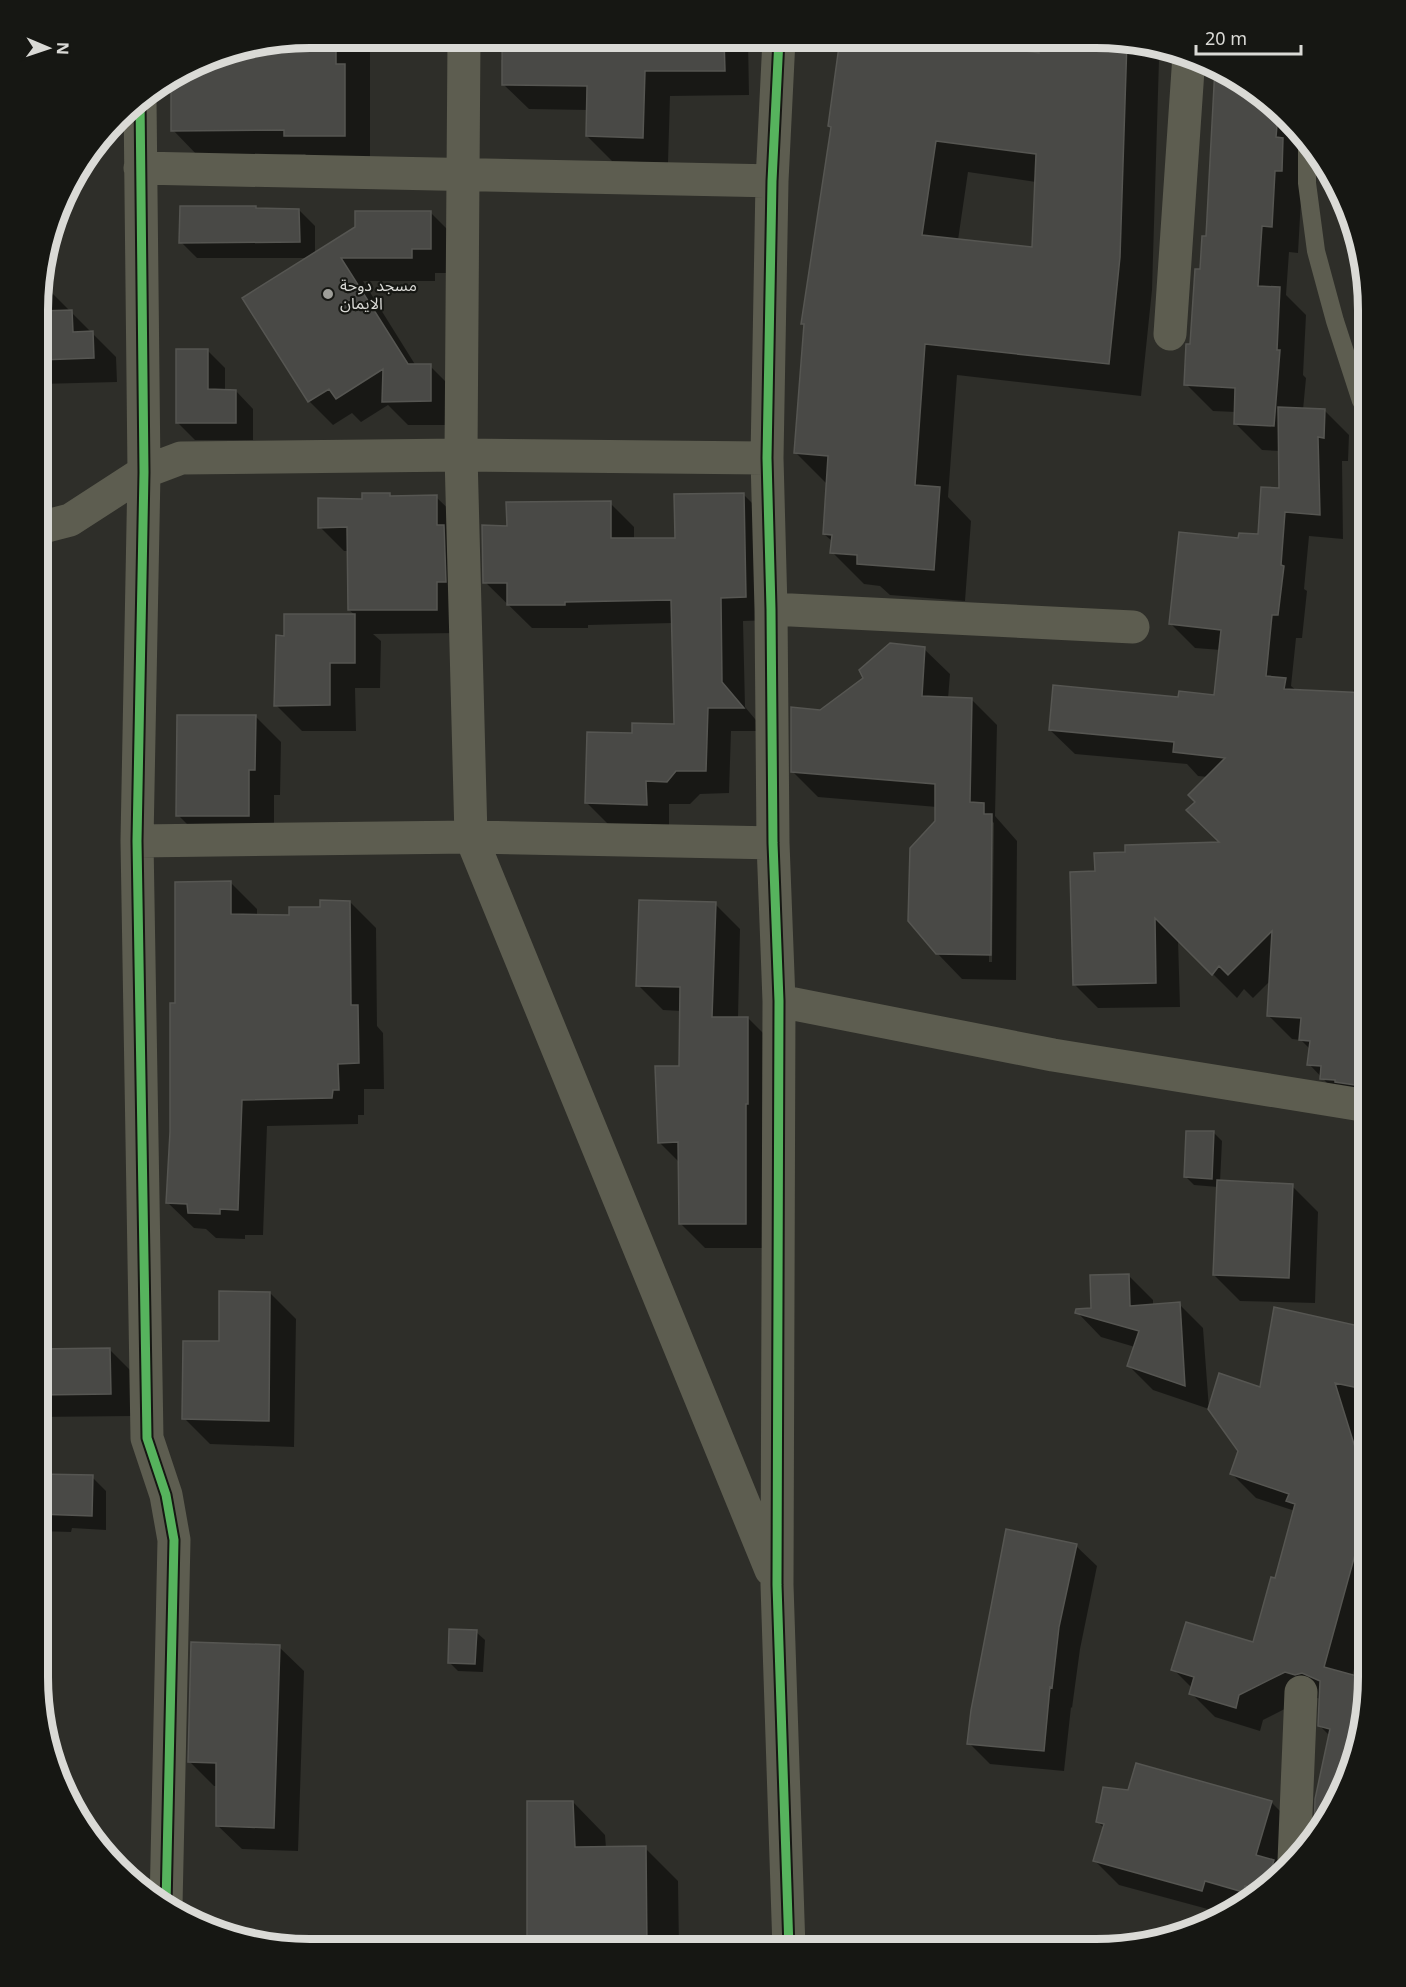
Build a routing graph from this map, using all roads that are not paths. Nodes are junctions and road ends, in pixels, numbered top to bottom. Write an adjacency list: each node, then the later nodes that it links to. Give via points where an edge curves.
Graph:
1 (464, 48): 7 (street)
2 (779, 48): 8 (street)
3 (1188, 65): 9 (street)
4 (140, 111): 6 (street)
5 (1307, 155): 10 (lane, via 1316,251)
6 (140, 168): 7 (street); 13 (street)
7 (463, 175): 8 (street); 11 (street)
8 (772, 181): 12 (street)
9 (1170, 334)
10 (1358, 392)
11 (461, 455): 12 (street); 13 (street, via 181,458); 17 (street)
12 (767, 458): 15 (street)
13 (144, 472): 14 (street, via 70,520); 18 (street)
14 (48, 526)
15 (771, 609): 16 (street); 19 (street)
16 (1132, 627)
17 (471, 837): 18 (street); 19 (street); 22 (street)
18 (137, 841): 25 (street, via 147,1438 166,1495 174,1540)
19 (773, 843): 20 (street)
20 (779, 1001): 21 (street, via 1053,1055); 22 (street)
21 (1358, 1104)
22 (777, 1585): 26 (street)
23 (1301, 1692): 24 (street)
24 (1295, 1848)
25 (166, 1896)
26 (789, 1939)

